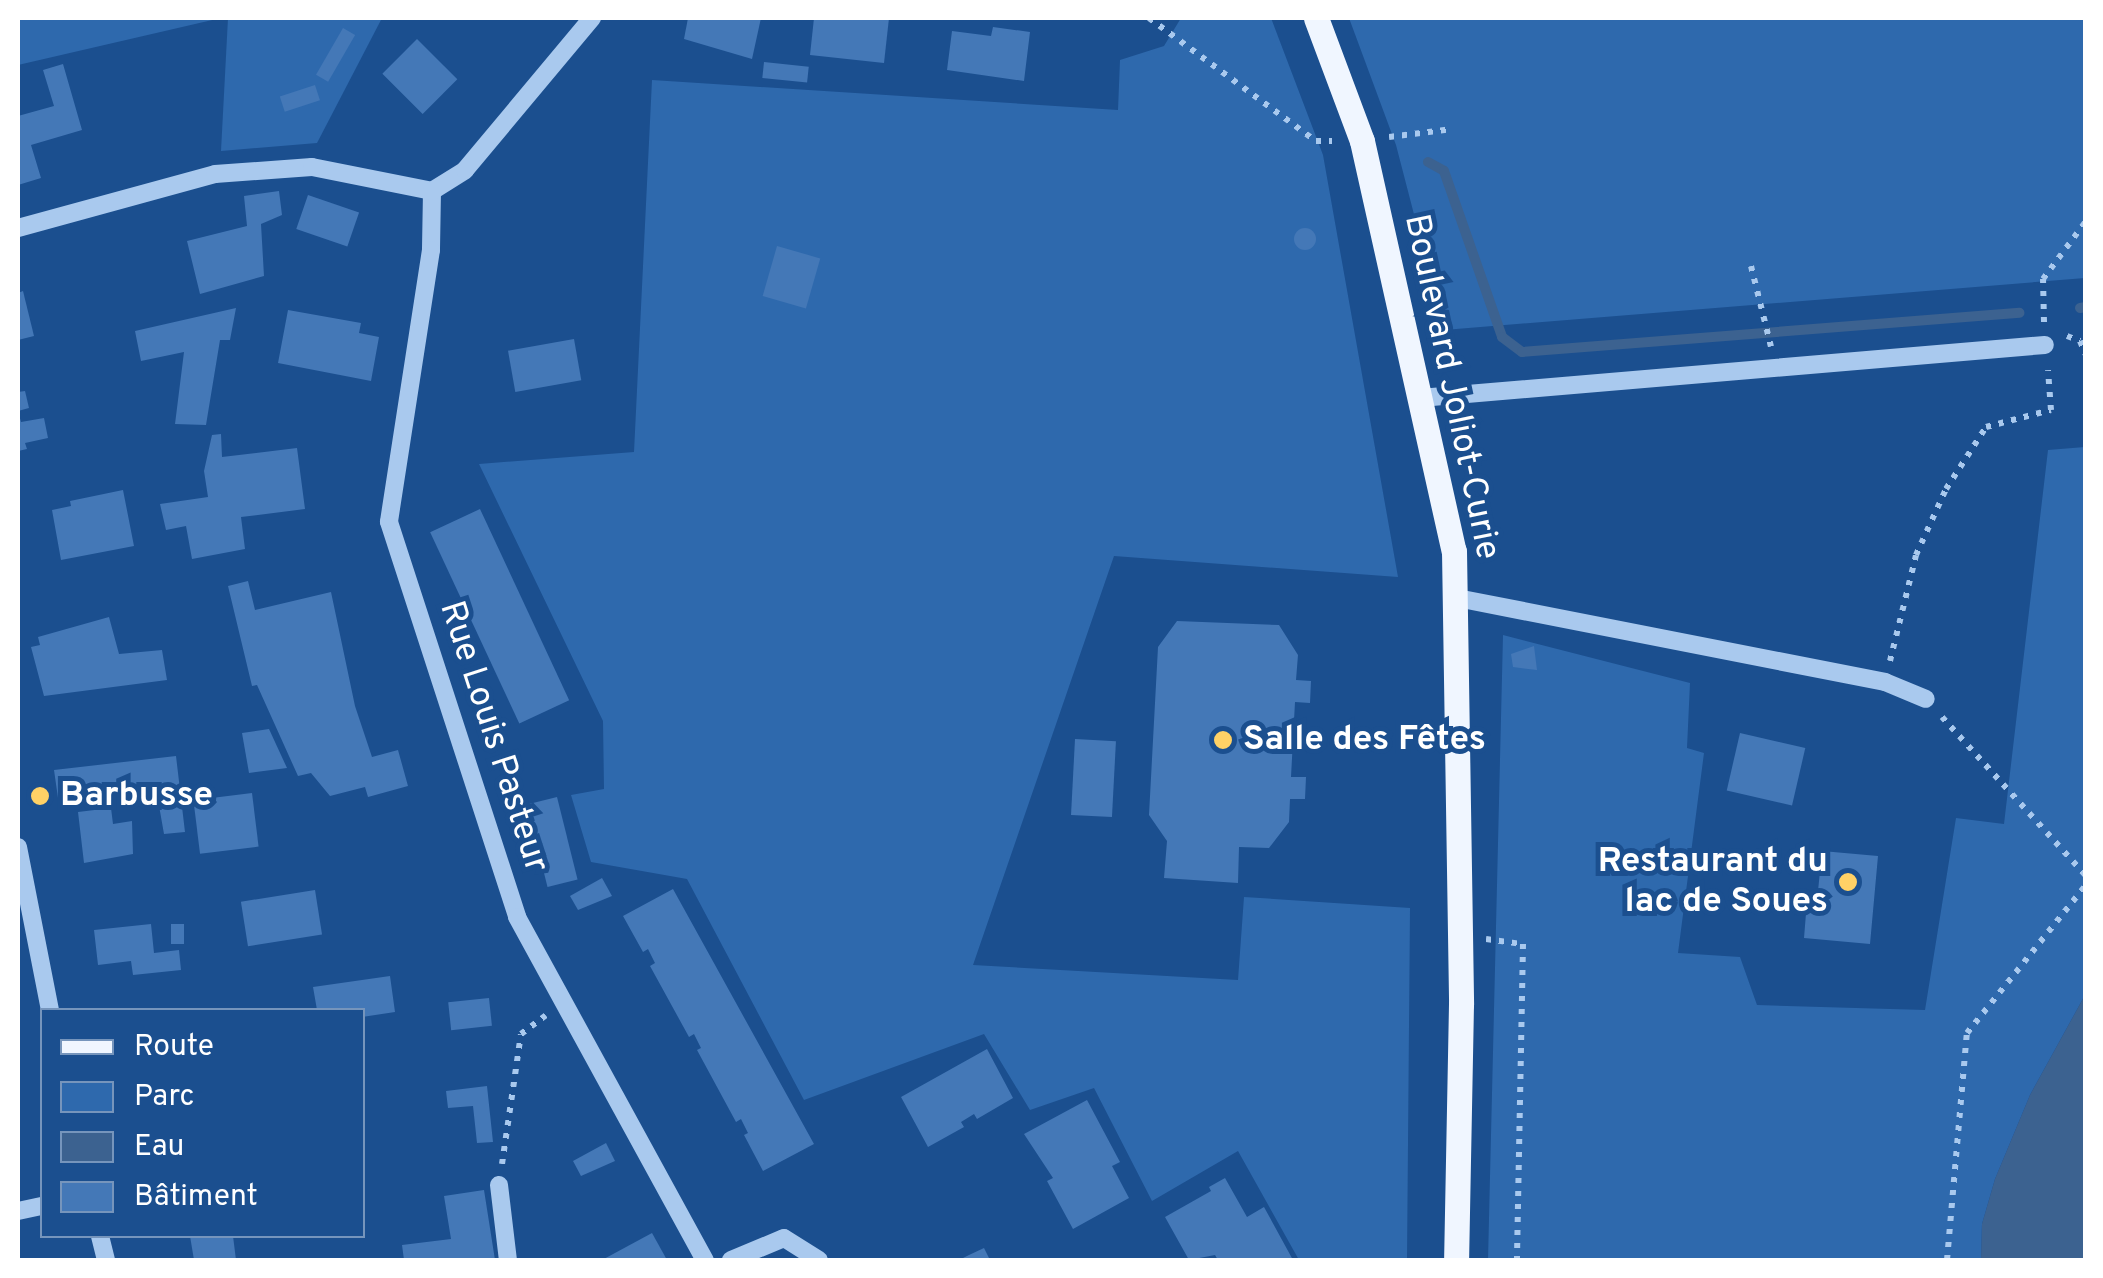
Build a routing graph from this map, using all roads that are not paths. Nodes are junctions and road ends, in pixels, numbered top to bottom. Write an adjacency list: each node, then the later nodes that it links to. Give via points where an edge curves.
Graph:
1 (592, 18): 3 (street, via 465,170)
2 (1316, 18): 6 (main road, Boulevard Joliot-Curie, via 1362,140)
3 (432, 191): 4 (street, via 312,166 215,174); 14 (street, Rue Louis Pasteur, via 430,250 389,522 516,917)
4 (18, 228)
5 (2045, 345): 6 (street)
6 (1420, 398): 7 (main road, Boulevard Joliot-Curie, via 1454,552)
7 (1457, 598): 8 (street, via 1886,682); 17 (main road, Boulevard Joliot-Curie)
8 (1926, 698)
9 (18, 847): 10 (street)
10 (27, 952): 11 (street)
11 (49, 1008)
12 (499, 1185): 13 (street)
13 (508, 1260)
14 (704, 1260)
15 (731, 1260): 16 (street, via 784,1238)
16 (819, 1260)
17 (1456, 1260)

